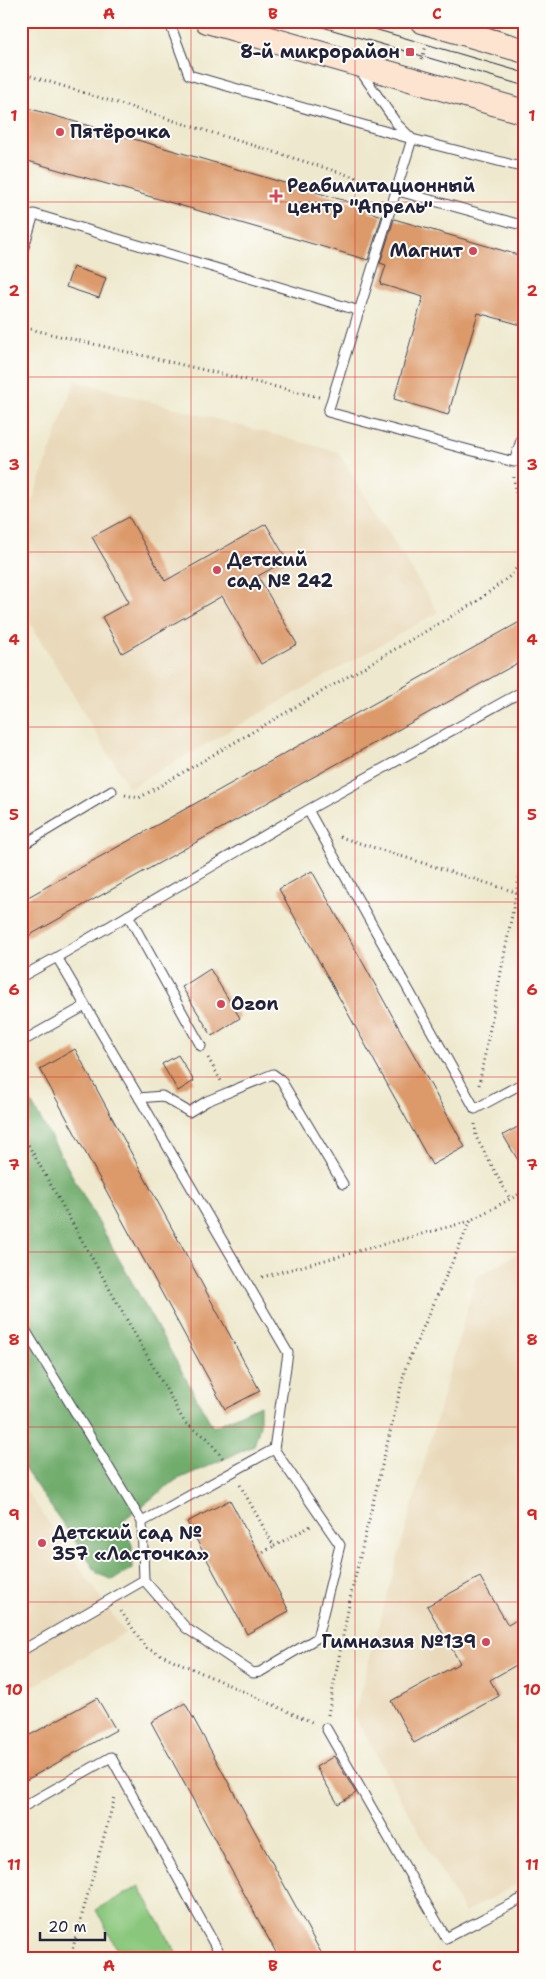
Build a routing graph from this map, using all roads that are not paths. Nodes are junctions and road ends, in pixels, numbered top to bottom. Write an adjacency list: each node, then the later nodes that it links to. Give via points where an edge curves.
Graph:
1 (169, 21): 7 (lane, via 189,75)
2 (207, 21): 5 (street)
3 (422, 21): 4 (street)
4 (525, 51)
5 (356, 64): 6 (street); 7 (lane, via 397,124)
6 (525, 112)
7 (412, 139): 8 (lane); 9 (lane)
8 (525, 168)
9 (398, 191): 10 (lane); 12 (lane)
10 (525, 226)
11 (21, 258): 12 (lane, via 34,214)
12 (360, 311): 13 (lane, via 328,412 514,462)
13 (525, 428)
14 (525, 690): 16 (lane)
15 (112, 791): 17 (lane)
16 (308, 810): 18 (lane); 24 (lane, via 474,1109)
17 (21, 846)
18 (128, 915): 19 (lane); 23 (lane)
19 (56, 957): 20 (lane); 21 (lane)
20 (21, 977)
21 (85, 1006): 22 (lane); 25 (lane)
22 (21, 1042)
23 (201, 1046)
24 (525, 1082)
25 (139, 1098): 26 (lane, via 162,1096 189,1112 273,1074 281,1080); 28 (lane, via 288,1352)
26 (343, 1184)
27 (21, 1323): 29 (lane)
28 (274, 1449): 29 (lane); 30 (lane, via 340,1545 317,1638 260,1672 253,1672 186,1628)
29 (142, 1522): 30 (lane)
30 (144, 1580): 31 (lane)
31 (21, 1651)
32 (326, 1728): 34 (lane, via 446,1938)
33 (21, 1808): 35 (lane, via 111,1757)
34 (525, 1897)
35 (222, 1958)

